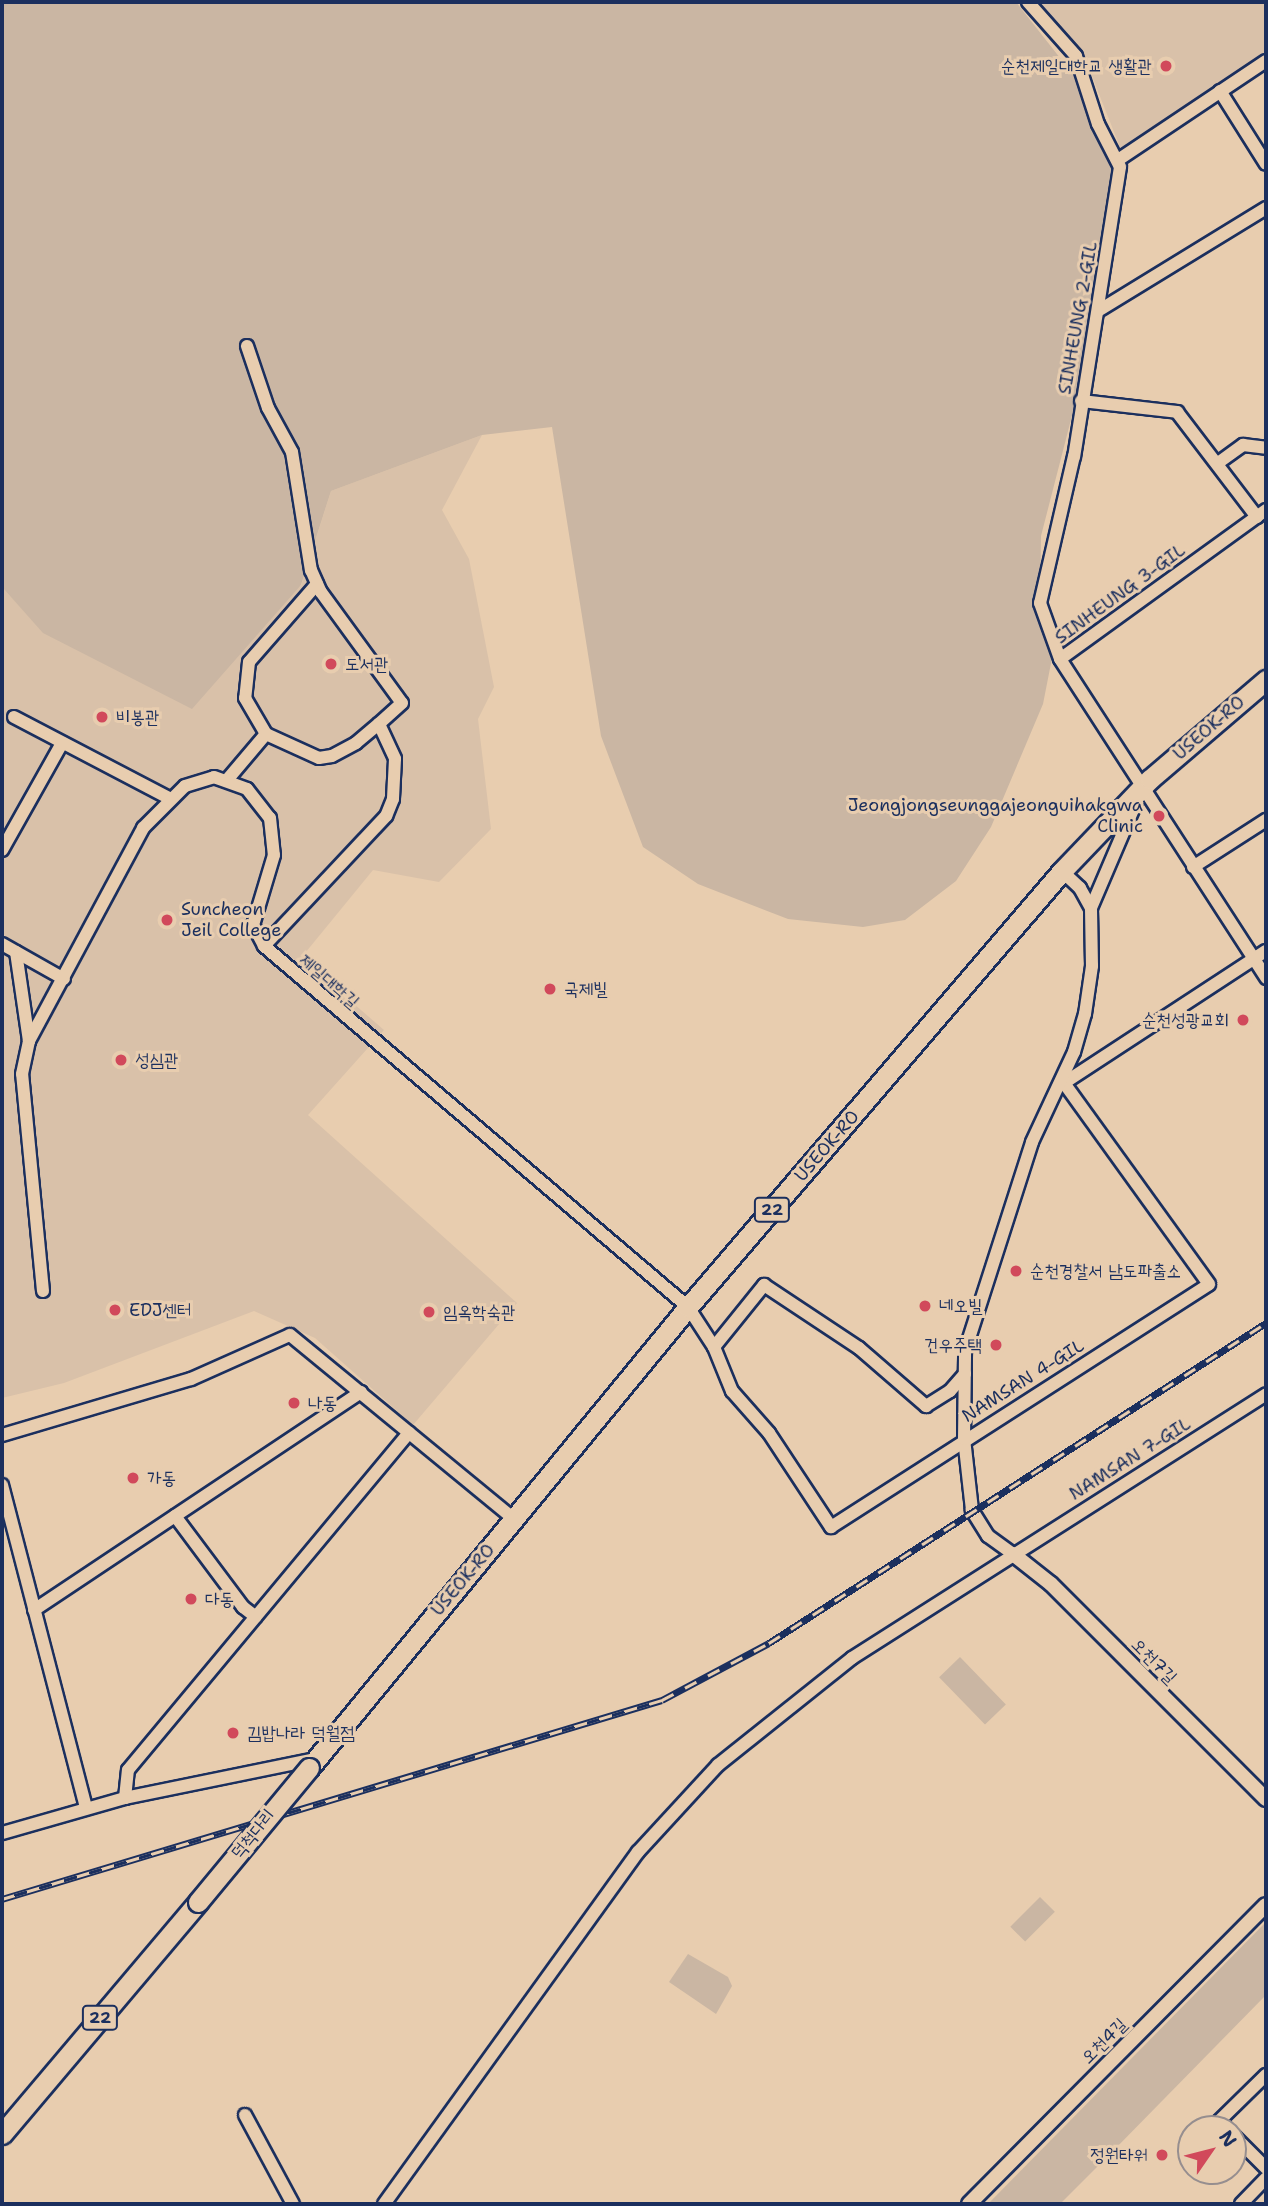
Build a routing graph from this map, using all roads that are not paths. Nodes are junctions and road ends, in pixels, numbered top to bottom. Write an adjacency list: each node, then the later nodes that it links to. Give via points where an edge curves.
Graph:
1 (1028, 2): 4 (street, via 1076,56 1098,124)
2 (1266, 61): 3 (street)
3 (1220, 91): 4 (street); 5 (street)
4 (1118, 160): 7 (street, SINHEUNG 2-GIL)
5 (1266, 164)
6 (1266, 208): 7 (street)
7 (1098, 311): 9 (street, SINHEUNG 2-GIL)
8 (247, 346): 13 (street, via 268,408 292,452)
9 (1082, 401): 11 (street, SINHEUNG 3-GIL, via 1177,412); 14 (street, SINHEUNG 2-GIL, via 1040,603)
10 (1266, 448): 11 (street, via 1242,445)
11 (1218, 463): 12 (street, SINHEUNG 3-GIL)
12 (1262, 513): 14 (street, SINHEUNG 3-GIL)
13 (317, 584): 17 (street, via 402,703); 18 (street, via 249,662 245,698)
14 (1059, 659): 21 (street, SINHEUNG 3-GIL)
15 (1266, 680): 21 (main road, USEOK-RO / 22)
16 (14, 717): 19 (street)
17 (379, 724): 18 (street, via 356,743 319,758); 29 (street, via 395,759 393,799 386,817)
18 (266, 734): 20 (street)
19 (62, 743): 22 (street); 24 (street)
20 (227, 780): 22 (street, via 199,780); 29 (street, via 247,789 260,802 275,837 272,867 253,925)
21 (1141, 789): 25 (street); 26 (main road, USEOK-RO / 22); 27 (street)
22 (169, 798): 34 (street, via 143,828)
23 (1266, 820): 25 (street)
24 (2, 850)
25 (1193, 867): 32 (street)
26 (1062, 871): 27 (street, via 1080,888); 38 (main road, USEOK-RO / 22)
27 (1091, 908): 36 (street, via 1092,965 1085,1014)
28 (2, 944): 31 (street)
29 (264, 946): 38 (street, 제일대학길)
30 (1266, 951): 32 (street)
31 (16, 952): 34 (street); 35 (street)
32 (1254, 959): 33 (street); 36 (street)
33 (1266, 978)
34 (64, 979): 35 (street)
35 (29, 1041): 37 (street, via 22,1074)
36 (1063, 1081): 40 (street, via 1032,1142 971,1325); 45 (street, NAMSAN 4-GIL, via 1209,1284)
37 (43, 1291)
38 (688, 1307): 39 (street, 제일대학길); 48 (main road, USEOK-RO / 22)
39 (713, 1347): 40 (street, via 764,1285 859,1348 926,1406 950,1391); 45 (street, NAMSAN 4-GIL, via 732,1391 769,1433 831,1527)
40 (965, 1374): 45 (street)
41 (361, 1392): 43 (street); 44 (street, via 290,1335 191,1379); 47 (street)
42 (1266, 1394): 49 (street, NAMSAN 7-GIL)
43 (409, 1433): 48 (street); 51 (street)
44 (2, 1435)
45 (964, 1439): 49 (street, via 972,1510 988,1535)
46 (2, 1485): 50 (street)
47 (175, 1516): 50 (street); 51 (street, via 243,1607)
48 (514, 1519): 52 (main road, USEOK-RO / 22)
49 (1013, 1554): 54 (street, 오천7길, via 1051,1584); 66 (street, NAMSAN 7-GIL, via 852,1658 784,1709 694,1788 638,1853)
50 (34, 1610): 55 (street)
51 (256, 1617): 53 (street, via 128,1770)
52 (312, 1763): 53 (street); 61 (main road, 덕척다리 / 22, bridge)
53 (125, 1798): 55 (street)
54 (1266, 1799)
55 (86, 1808): 56 (street)
56 (2, 1833)
57 (1266, 1905): 67 (street, 오천4길)
58 (1266, 2075): 60 (street)
59 (245, 2115): 65 (street)
60 (1225, 2115)
61 (2, 2134)
62 (1247, 2149): 63 (street)
63 (1266, 2168)
64 (1266, 2179): 68 (street)
65 (293, 2204)
66 (384, 2204)
67 (969, 2204)
68 (1241, 2204)

